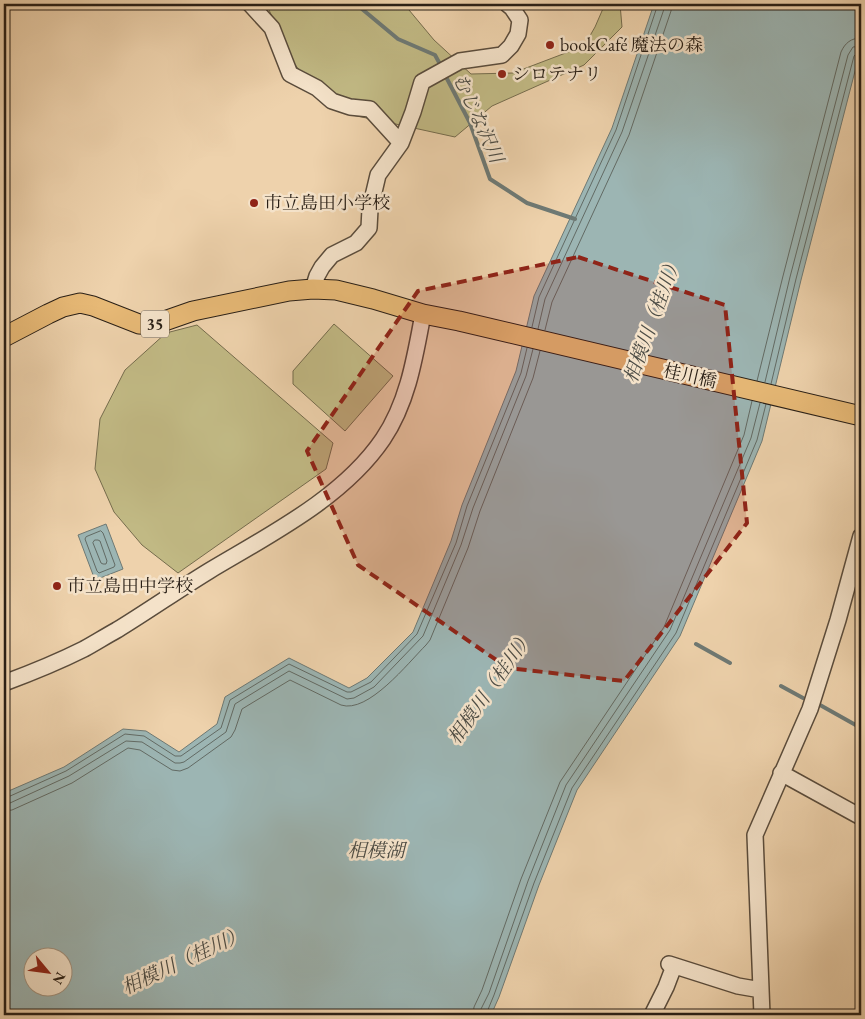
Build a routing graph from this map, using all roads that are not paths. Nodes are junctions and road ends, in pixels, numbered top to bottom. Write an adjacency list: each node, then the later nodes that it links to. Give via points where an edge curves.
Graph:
1 (250, 4): 3 (street, via 272,28 290,74 317,88 332,101 370,110)
2 (507, 4): 3 (street, via 520,20 518,34 511,46 502,55 460,61 422,82)
3 (401, 143): 4 (street, via 378,175 369,228 356,243 332,256 322,266)
4 (313, 289): 5 (main road, 35, via 373,298); 6 (main road, 35, via 200,310 153,325 139,324 80,303 63,307)
5 (422, 314): 7 (main road, 桂川橋 / 35); 9 (street, via 409,381 392,424 359,468 335,491 85,648)
6 (4, 337)
7 (861, 416)
8 (861, 536): 10 (street, via 810,709)
9 (4, 683)
10 (781, 773): 11 (street); 12 (street, via 755,835)
11 (861, 817)
12 (761, 990): 13 (street, via 671,965 666,987); 14 (street)
13 (652, 1015)
14 (762, 1015)

